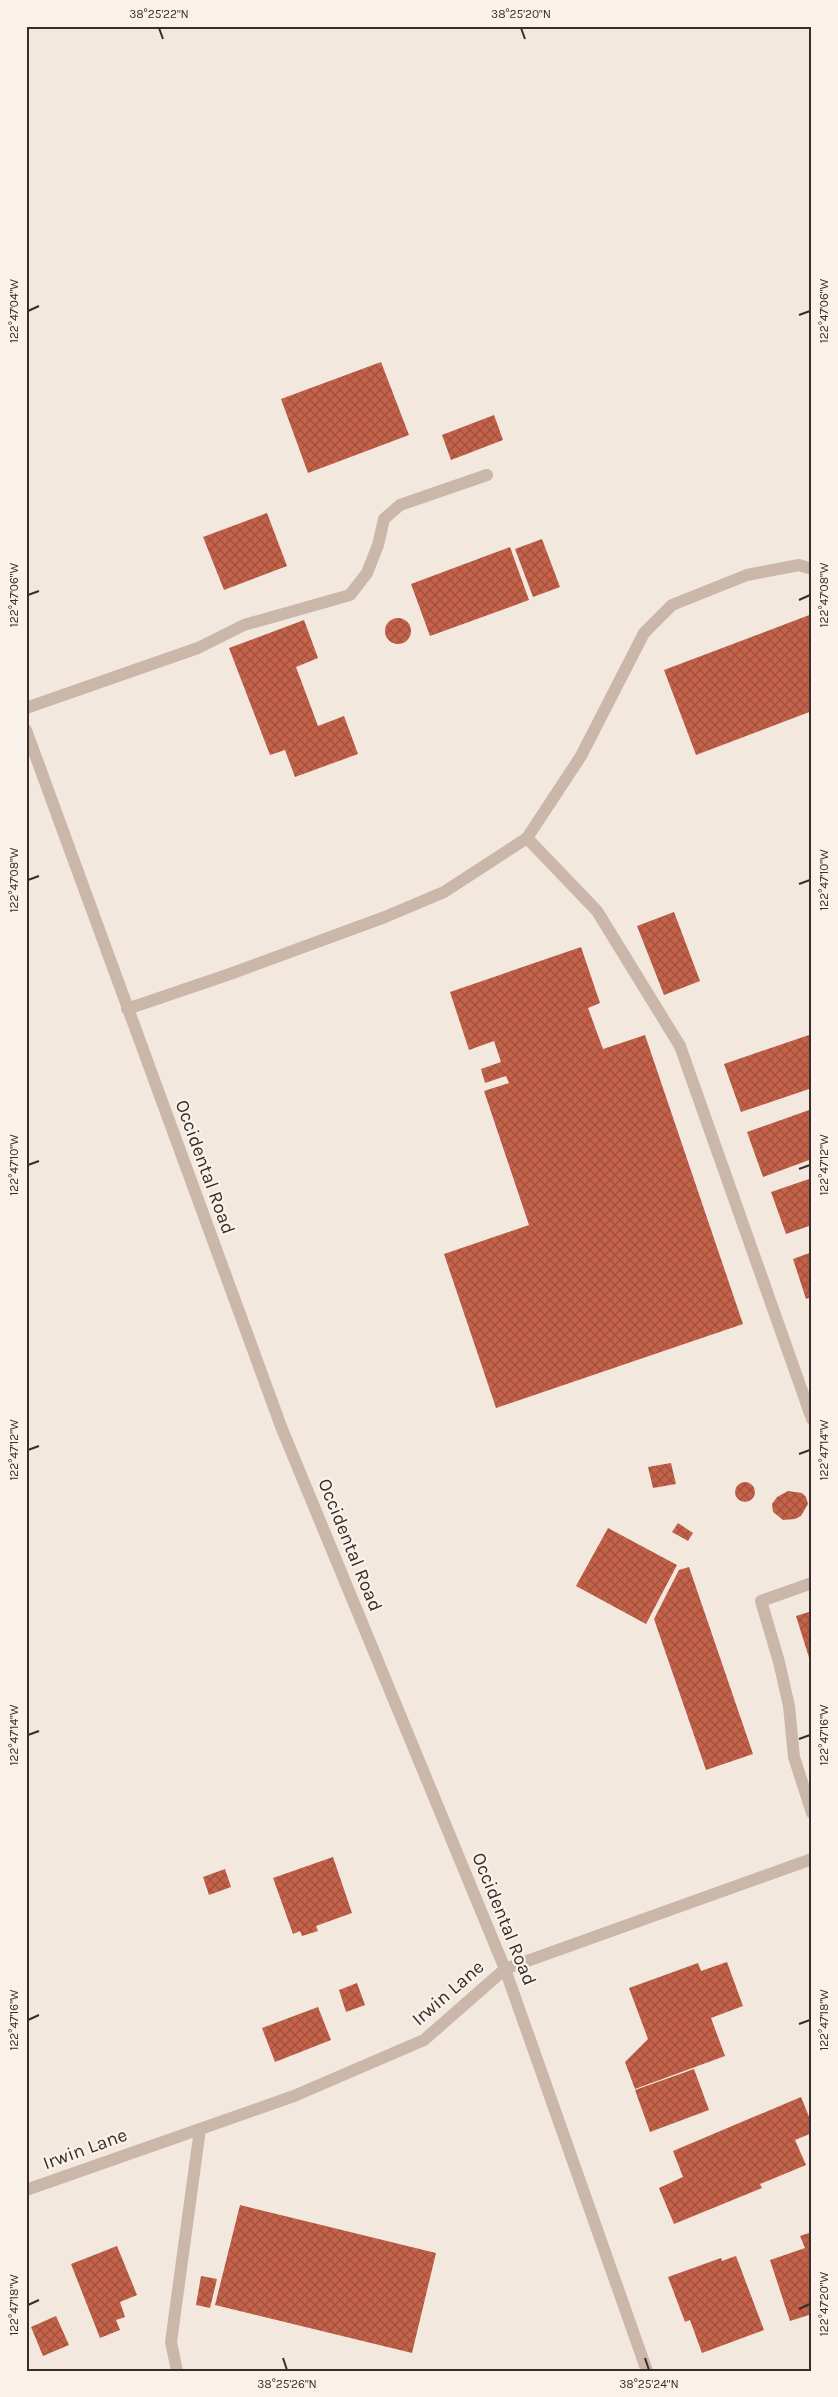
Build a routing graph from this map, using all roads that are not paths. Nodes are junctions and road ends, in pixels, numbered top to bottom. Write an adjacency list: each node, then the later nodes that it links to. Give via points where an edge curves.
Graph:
1 (487, 475): 3 (street, via 400,505 384,519 367,572 350,595 244,625 198,648)
2 (812, 569): 5 (street, via 799,566 747,575 672,605 644,633 581,756)
3 (26, 708)
4 (26, 730): 6 (street, Occidental Road)
5 (527, 838): 6 (street, via 444,892 376,921); 7 (street, via 597,911 680,1046)
6 (127, 1010): 11 (street, Occidental Road, via 282,1430)
7 (812, 1419)
8 (812, 1583): 9 (street, via 761,1601 789,1706 794,1757)
9 (812, 1813)
10 (812, 1859): 11 (street, Irwin Lane)
11 (505, 1969): 12 (street, Irwin Lane, via 424,2040 294,2096); 15 (street, Occidental Road)
12 (200, 2129): 13 (street, Irwin Lane); 14 (street, via 171,2342)
13 (26, 2190)
14 (177, 2371)
15 (647, 2371)

